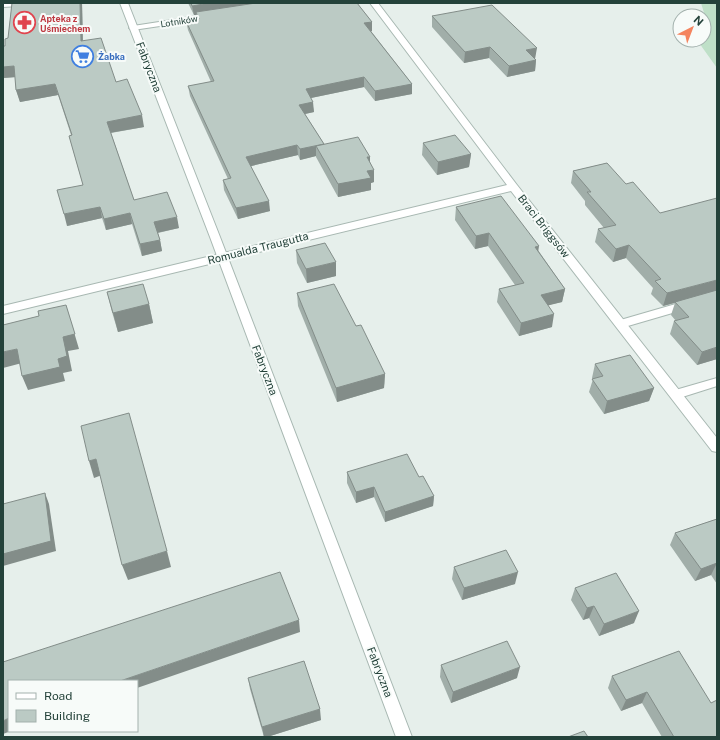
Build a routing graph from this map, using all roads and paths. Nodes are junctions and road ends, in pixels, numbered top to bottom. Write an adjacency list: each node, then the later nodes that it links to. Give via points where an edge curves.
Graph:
1 (36, 3): 4 (street)
2 (124, 3): 6 (street, Fabryczna)
3 (374, 3): 7 (street, Braci Briggsów)
4 (3, 5)
5 (218, 15): 6 (street, Lotników)
6 (134, 28): 8 (street, Fabryczna)
7 (513, 187): 8 (street, Romualda Traugutta); 11 (street, Braci Briggsów)
8 (222, 257): 10 (street, Romualda Traugutta); 15 (street, Fabryczna)
9 (717, 296): 11 (street)
10 (3, 310)
11 (621, 324): 13 (street, Braci Briggsów)
12 (717, 382): 13 (street)
13 (676, 394): 14 (street, Braci Briggsów)
14 (717, 446)
15 (404, 737)

